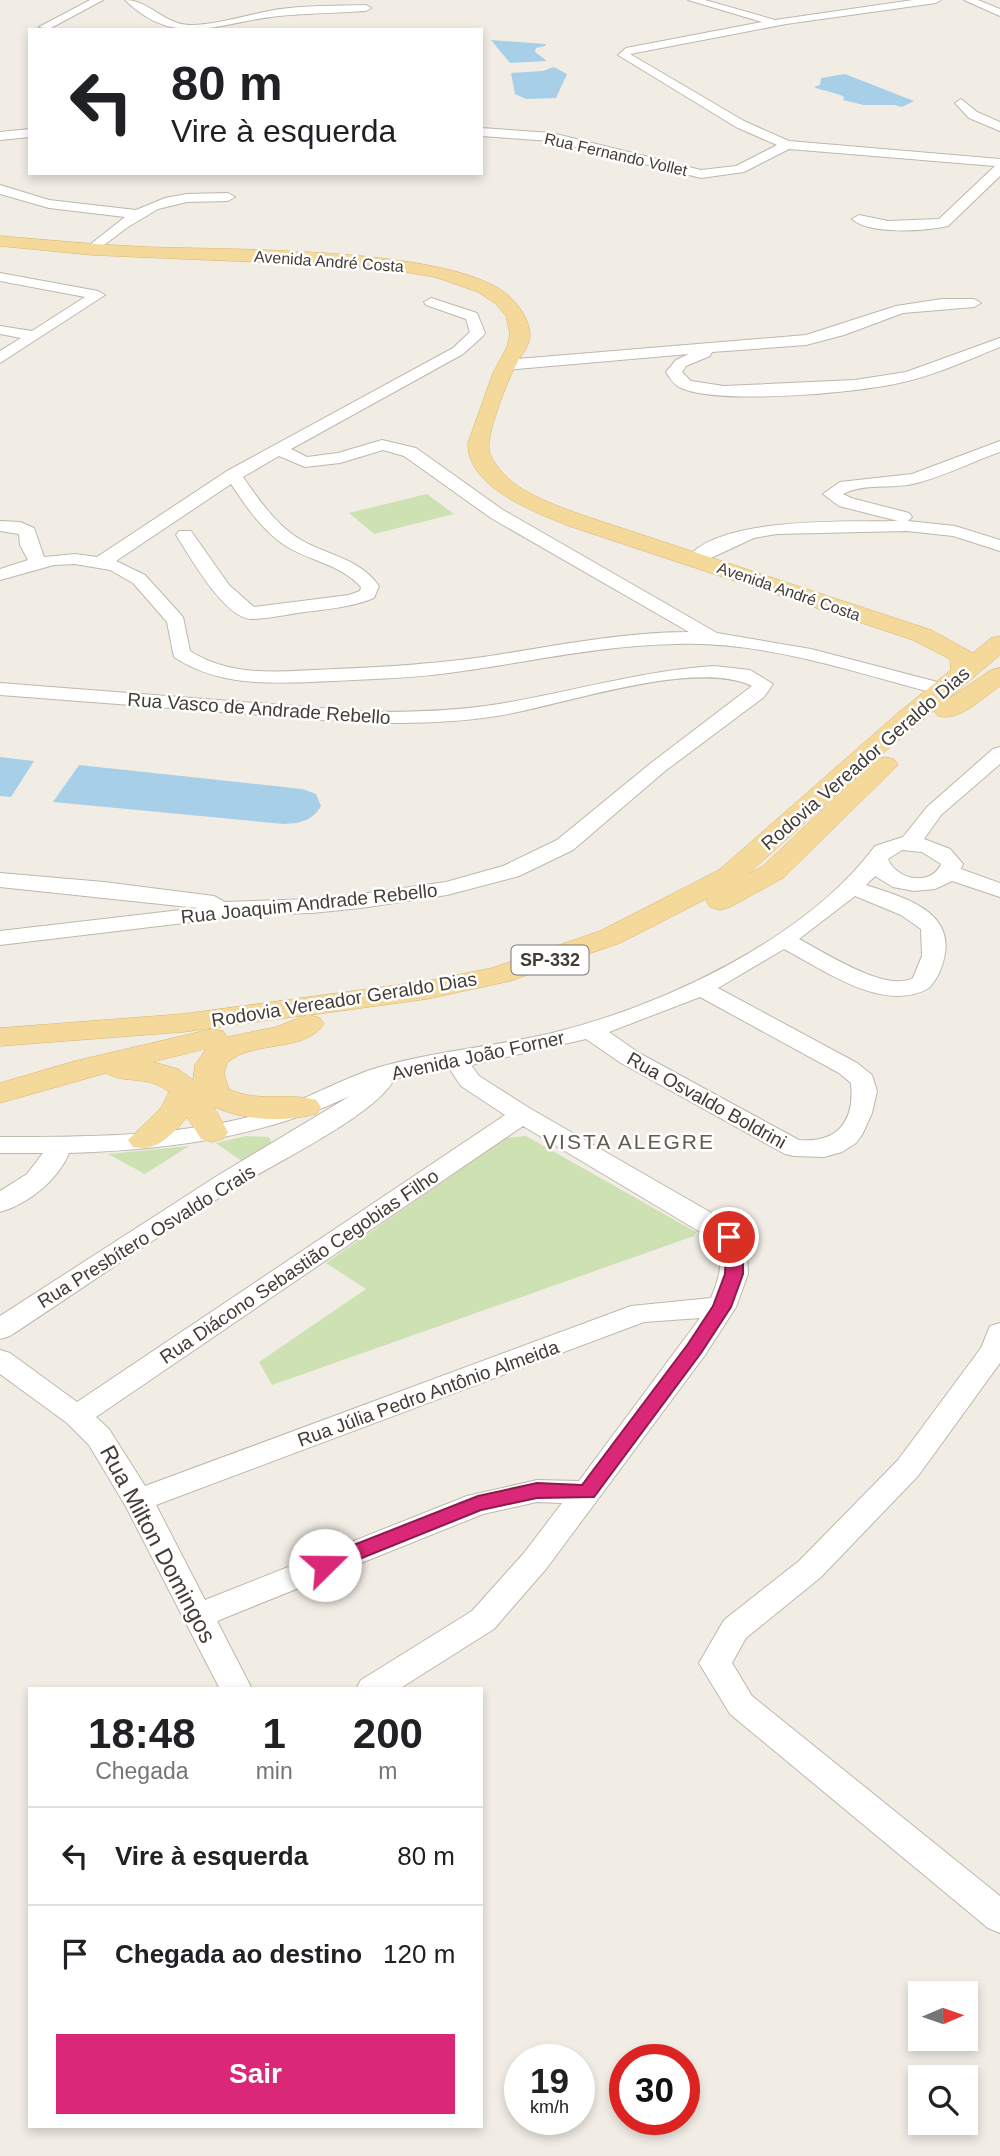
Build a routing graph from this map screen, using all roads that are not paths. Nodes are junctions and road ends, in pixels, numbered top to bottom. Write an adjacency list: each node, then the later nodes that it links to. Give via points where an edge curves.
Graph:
1 (98, 0): 9 (street)
2 (130, 0): 6 (street, via 173,26 185,28 277,13)
3 (693, 0): 8 (street)
4 (936, 0): 8 (street)
5 (969, 0): 7 (street)
6 (366, 8)
7 (1000, 13)
8 (778, 23): 15 (street, via 626,51 624,55 740,124)
9 (45, 27)
10 (961, 103): 11 (street, via 973,115)
11 (1000, 127)
12 (483, 132): 15 (street, Rua Fernando Vollet, via 570,132 677,170 701,174 739,169)
13 (28, 133): 14 (street)
14 (0, 136)
15 (787, 145): 16 (street)
16 (812, 147): 17 (street, via 797,153); 18 (street)
17 (817, 162)
18 (1000, 163)
19 (1000, 169): 23 (street, via 943,223)
20 (0, 189): 22 (street, via 51,206)
21 (228, 197): 22 (street, via 199,196)
22 (135, 214): 25 (street)
23 (859, 219)
24 (0, 241): 25 (main road, Avenida André Costa)
25 (92, 250): 34 (main road, Avenida André Costa, via 373,262 464,279 497,296 514,313 520,334 518,347)
26 (0, 277): 30 (street, via 98,295)
27 (431, 302): 36 (street, via 472,316 478,333 458,351)
28 (974, 303): 32 (street, via 894,311 818,338)
29 (0, 330): 30 (street)
30 (34, 336): 33 (street)
31 (999, 342): 32 (street, via 896,379 842,386 709,388 685,384 674,372 681,363)
32 (722, 345): 34 (street)
33 (0, 358)
34 (506, 365): 42 (main road, Avenida André Costa, via 478,451 495,478 553,511)
35 (1000, 446): 39 (street, via 940,471 902,481 853,485 832,494 910,520)
36 (277, 449): 37 (street); 49 (street, via 305,462 340,458 382,445 410,452 496,514)
37 (233, 475): 40 (street, via 255,507 294,544 360,573 370,586 368,594 353,600 251,613 211,575); 43 (street)
38 (0, 526): 44 (street, via 28,532)
39 (907, 526): 41 (street, via 956,531); 42 (street, via 777,529 750,534)
40 (185, 535)
41 (1000, 545)
42 (696, 558): 47 (main road, Avenida André Costa)
43 (102, 562): 44 (street, via 75,559); 49 (street, via 139,579 176,621 181,653 198,665 238,675 418,671 576,648 679,638)
44 (29, 565): 45 (street); 46 (street)
45 (0, 569)
46 (0, 575)
47 (922, 635): 48 (main road, Avenida André Costa, via 976,640); 52 (main road, Avenida André Costa, via 962,655)
48 (1000, 636)
49 (718, 641): 52 (street, via 834,659 865,670)
50 (1000, 643): 52 (main road, Rodovia Vereador Geraldo Dias / SP-332)
51 (1000, 675): 71 (main road, Rodovia Vereador Geraldo Dias / SP-332, via 920,732 772,872 629,949 567,972 429,1009)
52 (953, 681): 73 (main road, Rodovia Vereador Geraldo Dias / SP-332, via 729,876 610,937 555,958 427,990 324,1006)
53 (763, 684): 54 (street, Rua Vasco de Andrade Rebello, via 741,673 700,670 499,710 384,718); 66 (street, Rua Joaquim Andrade Rebello, via 565,845 511,871 447,888 361,901)
54 (0, 689)
55 (1000, 753): 56 (street)
56 (934, 811): 57 (street); 58 (street)
57 (909, 844): 58 (street); 59 (street, Avenida João Forner, via 883,851)
58 (934, 848): 60 (street, via 950,860)
59 (877, 863): 62 (street); 65 (street, Avenida João Forner)
60 (950, 873): 62 (street, via 927,884); 64 (street)
61 (0, 880): 63 (street)
62 (894, 880): 65 (street, Avenida João Forner)
63 (104, 889): 66 (street); 67 (street, via 105,904)
64 (1000, 890)
65 (853, 892): 69 (street, Avenida João Forner); 69 (street, via 920,916 932,926 936,938 921,983 890,988 873,984)
66 (228, 908): 67 (street, Rua Joaquim Andrade Rebello)
67 (97, 925): 68 (street, Rua Joaquim Andrade Rebello)
68 (0, 938)
69 (785, 941): 70 (street, Avenida João Forner)
70 (700, 986): 72 (street, Avenida João Forner); 72 (street, Rua Osvaldo Boldrini, via 863,1080 866,1097 851,1134 837,1146 794,1148 630,1058)
71 (309, 1024): 75 (main road, Rodovia Vereador Geraldo Dias / SP-332, via 183,1044); 79 (main road, via 288,1034 233,1045 209,1065 208,1079 224,1101)
72 (591, 1031): 74 (street, Avenida João Forner)
73 (1, 1038)
74 (455, 1059): 76 (street, Avenida João Forner); 80 (street, via 470,1081)
75 (86, 1068): 77 (main road, via 148,1068 172,1077); 78 (main road, Rodovia Vereador Geraldo Dias / SP-332)
76 (390, 1072): 79 (street, Avenida João Forner); 85 (street, Rua Presbítero Osvaldo Crais, via 373,1092)
77 (185, 1091): 81 (main road); 82 (main road, via 174,1113)
78 (0, 1093)
79 (292, 1112): 81 (street, Avenida João Forner); 85 (street)
80 (522, 1115): 88 (street, via 729,1237 734,1274); 92 (street, Rua Diácono Sebastião Cegobias Filho)
81 (225, 1130): 82 (street, Avenida João Forner); 86 (street, via 261,1136 264,1152)
82 (144, 1140): 84 (street, Avenida João Forner)
83 (0, 1145): 84 (street, Avenida João Forner)
84 (58, 1145): 87 (street, via 47,1171)
85 (292, 1145): 86 (street, Rua Presbítero Osvaldo Crais)
86 (251, 1169): 89 (street, Rua Presbítero Osvaldo Crais)
87 (0, 1203)
88 (722, 1307): 93 (street); 94 (street, Rua Júlia Pedro Antônio Almeida, via 641,1313)
89 (0, 1329)
90 (1000, 1333): 98 (street, via 994,1351 908,1468 810,1569 735,1629 715,1663 741,1704)
91 (0, 1360): 92 (street, Rua Milton Domingos)
92 (77, 1416): 94 (street, Rua Milton Domingos, via 99,1437)
93 (587, 1492): 95 (street, via 537,1491 478,1504); 97 (street, via 483,1620)
94 (138, 1500): 95 (street, Rua Milton Domingos)
95 (197, 1616): 96 (street, Rua Milton Domingos)
96 (235, 1687)
97 (375, 1687)
98 (1000, 1917)

